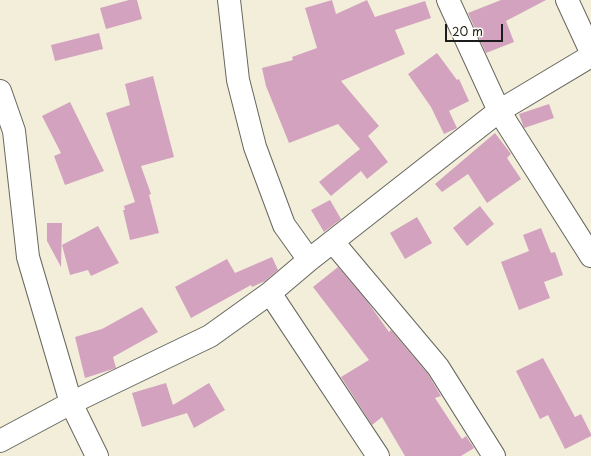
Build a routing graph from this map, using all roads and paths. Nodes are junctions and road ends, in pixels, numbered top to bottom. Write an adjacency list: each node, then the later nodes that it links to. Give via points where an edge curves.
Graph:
1 (229, 0): 10 (street, via 238,80 255,147 284,226)
2 (448, 0): 7 (street)
3 (567, 0): 4 (street)
4 (591, 52)
5 (591, 56): 7 (street)
6 (0, 91): 12 (street, via 14,131 28,257)
7 (499, 111): 8 (street); 9 (street)
8 (333, 242): 10 (street); 16 (street, via 438,367)
9 (591, 256)
10 (309, 260): 11 (street)
11 (270, 293): 12 (street, via 210,336); 15 (street)
12 (71, 403): 13 (street); 14 (street)
13 (0, 440)
14 (97, 456)
15 (378, 456)
16 (494, 456)

